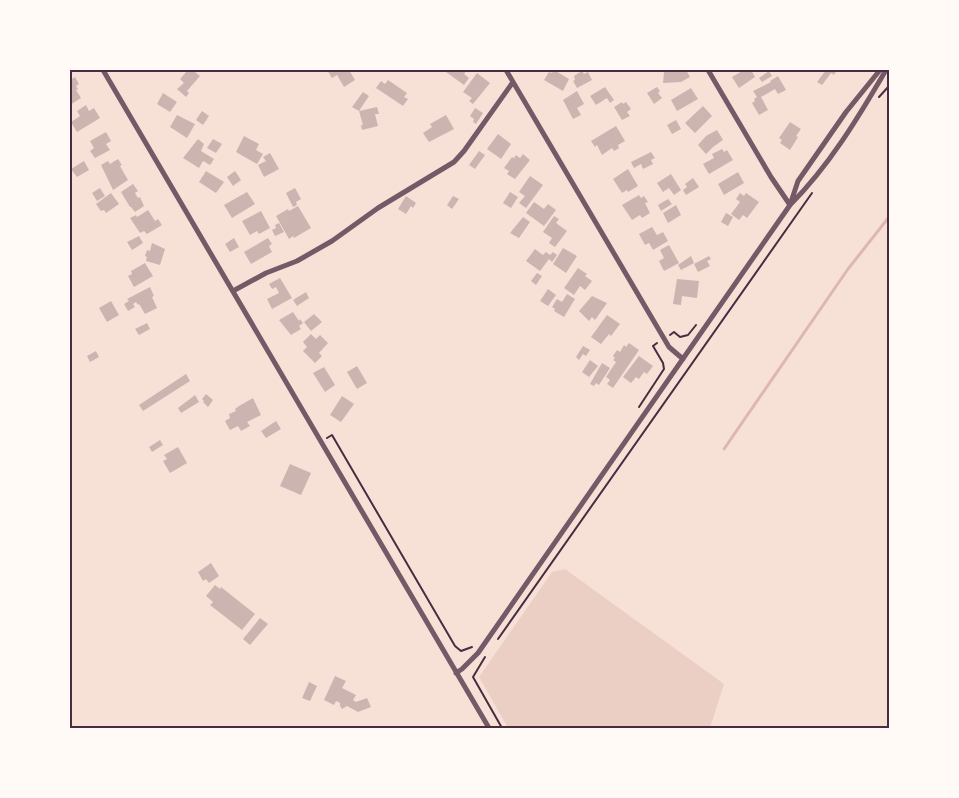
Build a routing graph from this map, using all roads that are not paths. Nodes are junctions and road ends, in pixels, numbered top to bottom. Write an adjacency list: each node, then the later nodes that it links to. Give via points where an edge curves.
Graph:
1 (102, 70): 8 (street)
2 (506, 70): 6 (street)
3 (708, 70): 7 (street, via 770,177)
4 (880, 70): 7 (street, via 798,181)
5 (886, 70): 7 (street, via 857,119 811,184)
6 (513, 82): 8 (street, via 454,162 378,208 332,242); 9 (street, via 669,347)
7 (790, 205): 9 (street)
8 (233, 292): 10 (street)
9 (683, 359): 10 (street, via 478,653)
10 (456, 673): 11 (street)
11 (489, 728)

